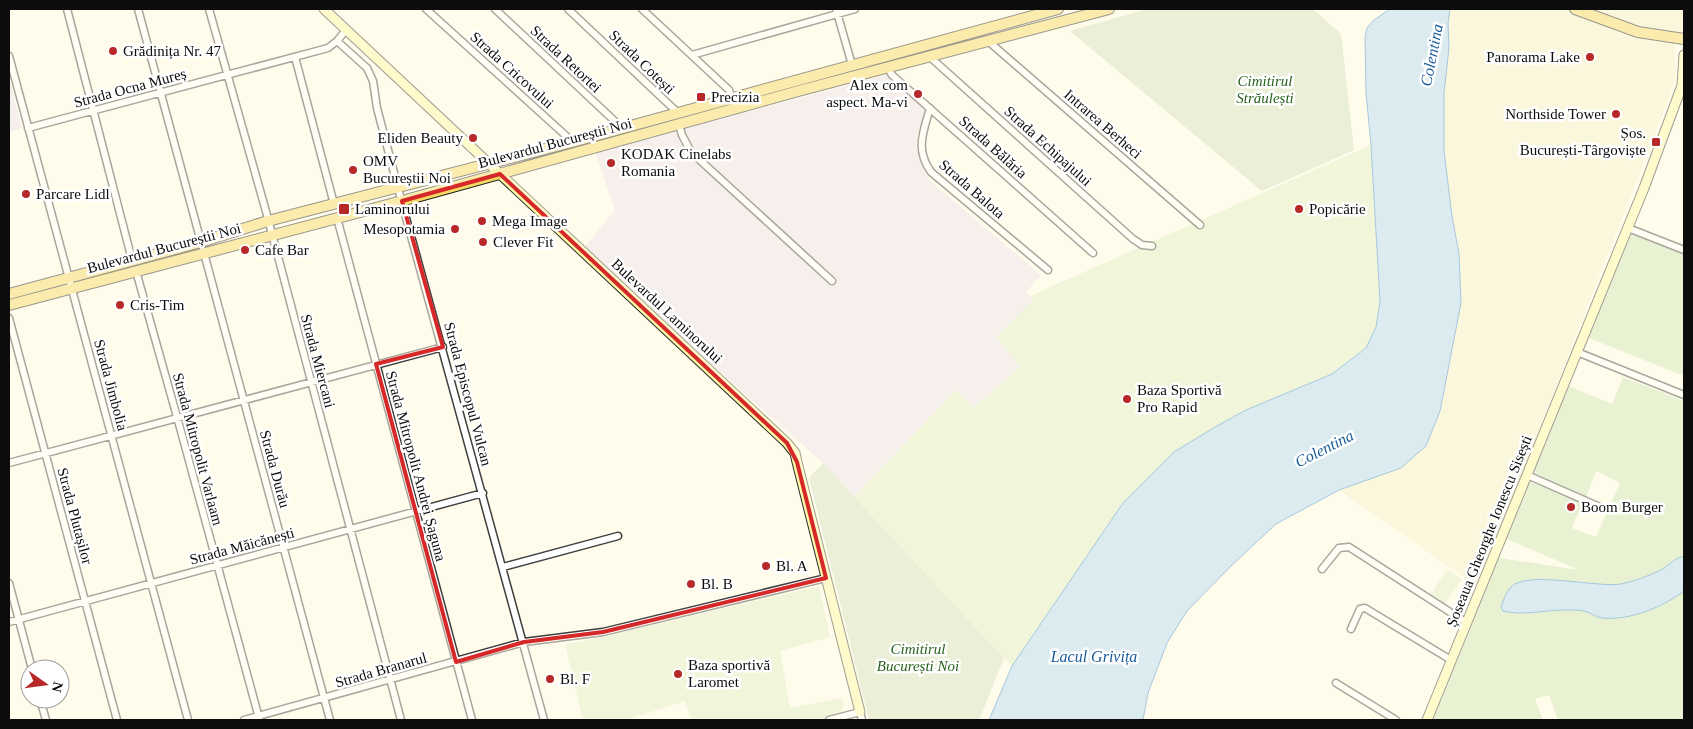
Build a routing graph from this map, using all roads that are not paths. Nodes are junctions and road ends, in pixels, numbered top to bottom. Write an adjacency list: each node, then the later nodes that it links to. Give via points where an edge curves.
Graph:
1 (67, 9): 33 (street)
2 (138, 9): 29 (street)
3 (210, 9): 27 (street, Strada Miercani)
4 (324, 9): 15 (street, Bulevardul Laminorului)
5 (426, 9): 38 (street, Strada Cricovului)
6 (495, 9): 36 (street, Strada Retortei)
7 (568, 9): 34 (street, Strada Cotești)
8 (645, 9): 19 (street)
9 (855, 9): 13 (street)
10 (1058, 9): 22 (main road, Bulevardul Bucureștii Noi)
11 (1109, 9): 14 (main road, Bulevardul Bucureștii Noi)
12 (1575, 9): 16 (main road, via 1638,32)
13 (837, 11): 19 (street); 25 (street)
14 (1095, 11): 18 (main road, Bulevardul Bucureștii Noi)
15 (346, 30): 17 (street, Strada Ocna Mureș); 40 (street, Bulevardul Laminorului)
16 (1684, 39)
17 (337, 41): 23 (street, Strada Ocna Mureș, via 328,48); 44 (street, Strada Episcopul Vulcan, via 371,74)
18 (988, 41): 24 (main road, Bulevardul Bucureștii Noi); 49 (street, Intrarea Berheci)
19 (692, 55): 30 (street, via 729,90)
20 (1684, 55): 28 (street, Șoseaua Gheorghe Ionescu Sisești)
21 (9, 56): 37 (street, Strada Jimbolia)
22 (882, 56): 25 (main road, Bulevardul Bucureștii Noi); 26 (street, Strada Bălăria)
23 (295, 57): 27 (street, Strada Ocna Mureș); 46 (street)
24 (930, 57): 26 (main road, Bulevardul Bucureștii Noi); 53 (street, Strada Echipajului, via 1133,238 1142,245)
25 (852, 64): 30 (main road, Bulevardul Bucureștii Noi)
26 (888, 68): 31 (main road, Bulevardul Bucureștii Noi); 32 (street, Strada Bălăria)
27 (227, 75): 29 (street, Strada Ocna Mureș); 48 (street, Strada Miercani)
28 (1683, 83): 50 (street, Șoseaua Gheorghe Ionescu Sisești)
29 (161, 92): 33 (street, Strada Ocna Mureș); 52 (street)
30 (732, 97): 31 (street); 34 (main road, Bulevardul Bucureștii Noi)
31 (735, 108): 35 (main road, Bulevardul Bucureștii Noi)
32 (930, 108): 56 (street, Strada Bălăria); 58 (street, Strada Balota, via 921,145 922,155 931,172)
33 (93, 110): 37 (street, Strada Ocna Mureș); 57 (street)
34 (677, 112): 36 (main road, Bulevardul Bucureștii Noi)
35 (679, 124): 39 (main road, Bulevardul Bucureștii Noi); 60 (street, via 691,152)
36 (621, 127): 38 (main road, Bulevardul Bucureștii Noi)
37 (28, 128): 61 (street, Strada Jimbolia)
38 (572, 142): 39 (street, Strada Cricovului); 40 (main road, Bulevardul Bucureștii Noi)
39 (582, 151): 41 (main road, Bulevardul Bucureștii Noi)
40 (489, 163): 42 (street, Bulevardul Laminorului); 44 (main road, Bulevardul Bucureștii Noi)
41 (514, 170): 42 (main road, Bulevardul Bucureștii Noi); 43 (street)
42 (500, 174): 43 (street, Bulevardul Laminorului); 45 (main road, Bulevardul Bucureștii Noi)
43 (512, 185): 85 (street, Bulevardul Laminorului, via 787,442 795,453)
44 (398, 187): 45 (street, Strada Episcopul Vulcan); 46 (main road, Bulevardul Bucureștii Noi)
45 (402, 201): 47 (main road, Bulevardul Bucureștii Noi); 65 (street, Strada Episcopul Vulcan)
46 (334, 204): 48 (main road, Bulevardul Bucureștii Noi)
47 (338, 218): 51 (main road, Bulevardul Bucureștii Noi); 67 (street, Strada Mitropolit Andrei Șaguna)
48 (268, 221): 51 (street, Strada Miercani); 52 (main road, Bulevardul Bucureștii Noi)
49 (1200, 225)
50 (1628, 228): 54 (street); 66 (street, Șoseaua Gheorghe Ionescu Sisești)
51 (271, 235): 55 (main road, Bulevardul Bucureștii Noi); 68 (street, Strada Miercani)
52 (201, 242): 57 (main road, Bulevardul Bucureștii Noi)
53 (1152, 246)
54 (1684, 250)
55 (204, 253): 59 (main road, Bulevardul Bucureștii Noi); 70 (street, Strada Durău)
56 (1093, 253)
57 (132, 260): 61 (main road, Bulevardul Bucureștii Noi)
58 (1048, 270)
59 (136, 271): 61 (main road, Bulevardul Bucureștii Noi); 71 (street, Strada Mitropolit Varlaam)
60 (832, 280)
61 (70, 283): 62 (main road, Bulevardul Bucureștii Noi); 63 (main road, Bulevardul Bucureștii Noi); 72 (street, Strada Jimbolia)
62 (9, 294)
63 (9, 305)
64 (9, 318): 73 (street, Strada Plutașilor)
65 (443, 347): 67 (street); 76 (street, Strada Episcopul Vulcan)
66 (1577, 352): 69 (street); 75 (street, Șoseaua Gheorghe Ionescu Sisești)
67 (376, 364): 68 (street); 78 (street, Strada Mitropolit Andrei Șaguna)
68 (310, 382): 70 (street); 79 (street, Strada Miercani)
69 (1684, 395)
70 (244, 400): 71 (street); 81 (street, Strada Durău)
71 (177, 418): 72 (street); 82 (street, Strada Mitropolit Varlaam)
72 (112, 436): 73 (street); 87 (street, Strada Jimbolia)
73 (45, 454): 74 (street); 88 (street, Strada Plutașilor)
74 (9, 463)
75 (1527, 476): 77 (street); 91 (street, Șoseaua Gheorghe Ionescu Sisești)
76 (483, 493): 78 (street, Strada Măicănești); 83 (street, Strada Episcopul Vulcan)
77 (1600, 507)
78 (415, 512): 79 (street, Strada Măicănești); 96 (street, Strada Mitropolit Andrei Șaguna)
79 (350, 529): 81 (street, Strada Măicănești); 97 (street, Strada Miercani)
80 (618, 536): 83 (street)
81 (284, 547): 82 (street, Strada Măicănești); 99 (street, Strada Durău)
82 (217, 565): 87 (street, Strada Măicănești); 101 (street, Strada Mitropolit Varlaam)
83 (503, 567): 93 (street, Strada Episcopul Vulcan)
84 (1322, 569): 91 (street, via 1339,548 1349,547)
85 (826, 578): 93 (street, Strada Branarul, via 596,633); 100 (street, Bulevardul Laminorului)
86 (9, 583): 89 (street)
87 (151, 584): 88 (street, Strada Măicănești); 103 (street, Strada Jimbolia)
88 (85, 602): 89 (street, Strada Măicănești); 102 (street, Strada Plutașilor)
89 (18, 620): 90 (street, Strada Măicănești); 94 (street)
90 (9, 622)
91 (1466, 623): 95 (street, Șoseaua Gheorghe Ionescu Sisești)
92 (1351, 629): 95 (street, via 1360,609 1365,608)
93 (524, 642): 96 (street, Strada Branarul); 108 (street, Strada Episcopul Vulcan)
94 (29, 659)
95 (1451, 660): 111 (street, Șoseaua Gheorghe Ionescu Sisești)
96 (456, 662): 97 (street, Strada Branarul); 107 (street, Strada Mitropolit Andrei Șaguna)
97 (390, 681): 99 (street, Strada Branarul); 106 (street, Strada Miercani)
98 (1336, 683): 110 (street)
99 (325, 698): 101 (street, Strada Branarul); 105 (street, Strada Durău)
100 (861, 716): 109 (street)
101 (259, 718): 104 (street, Strada Branarul)
102 (117, 720)
103 (188, 720)
104 (244, 720)
105 (330, 720)
106 (400, 720)
107 (472, 720)
108 (544, 720)
109 (829, 720)
110 (1396, 720)
111 (1427, 720)

